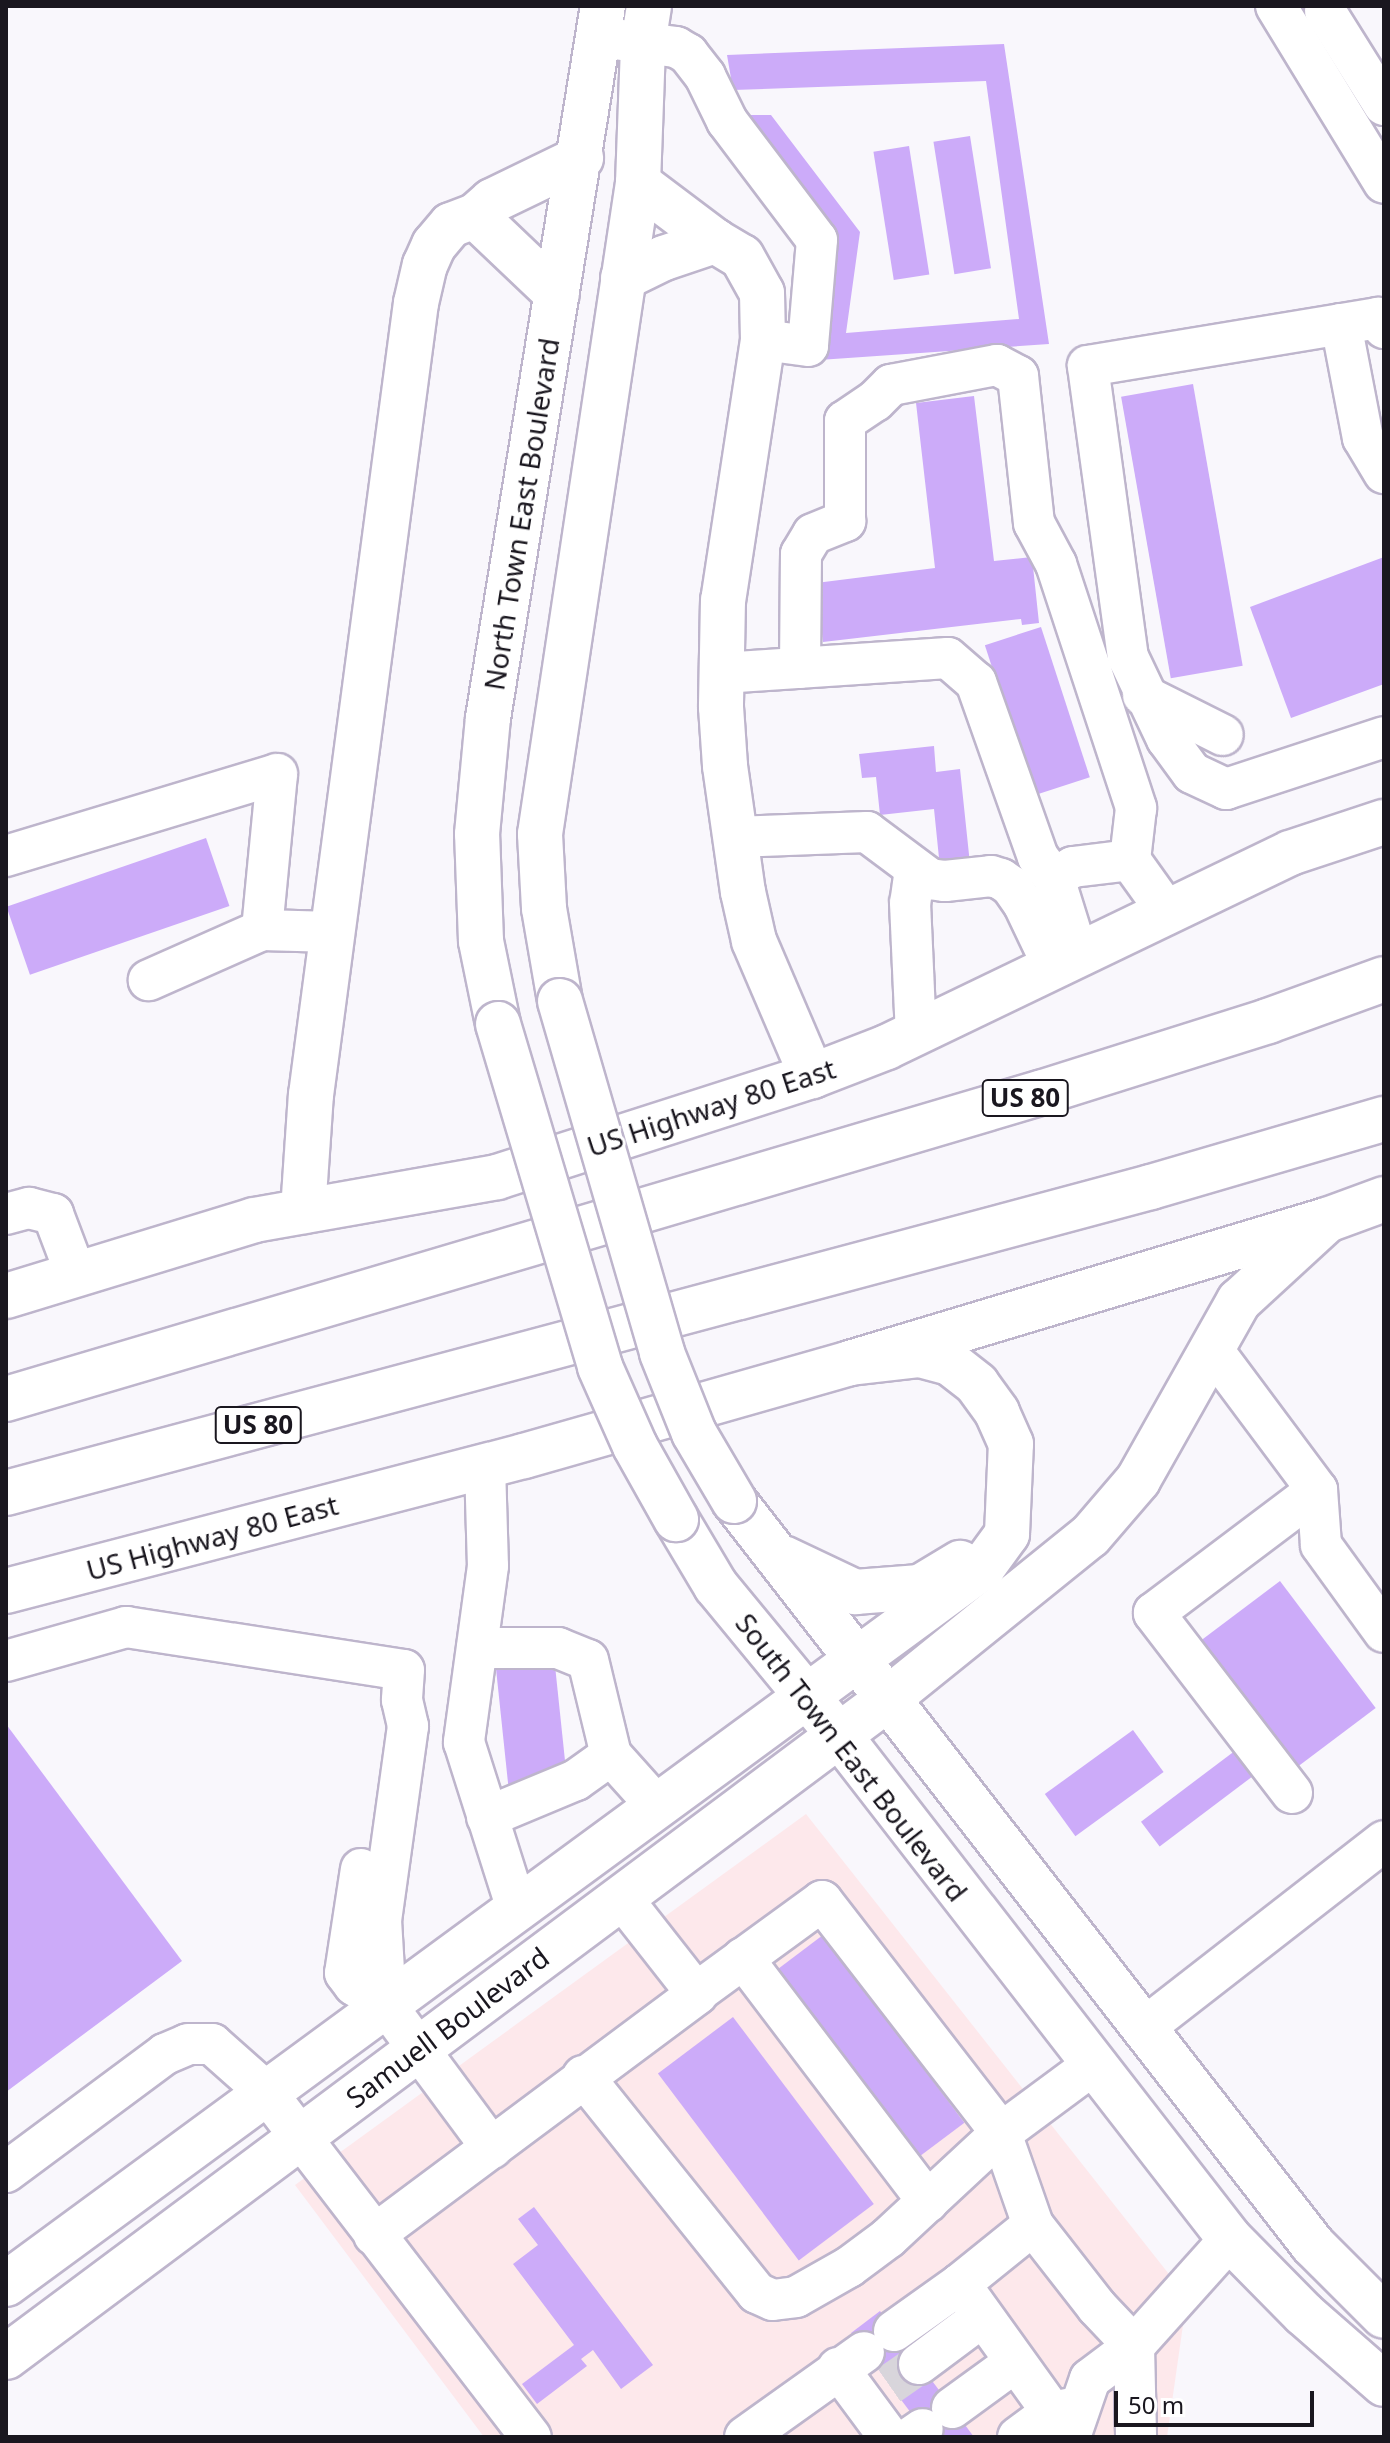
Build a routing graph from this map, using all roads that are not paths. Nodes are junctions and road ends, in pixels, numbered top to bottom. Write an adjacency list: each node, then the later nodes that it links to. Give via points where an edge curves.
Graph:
1 (1276, 6): 8 (street)
2 (1325, 11): 5 (street)
3 (601, 22): 4 (street); 6 (main road, North Town East Boulevard)
4 (646, 25): 7 (main road); 15 (street, via 688,54 727,121 817,240 808,346)
5 (1384, 105)
6 (581, 158): 9 (main road, via 492,201); 12 (main road, North Town East Boulevard)
7 (638, 183): 10 (main road); 11 (main road)
8 (1384, 183)
9 (475, 216): 12 (main road); 30 (main road, via 451,225 434,245 416,303)
10 (715, 241): 11 (main road); 15 (main road, via 742,257 754,275 764,311)
11 (623, 278): 51 (main road, bridge, via 540,834 544,908 560,1001 662,1353 694,1433 734,1501)
12 (557, 294): 34 (main road, North Town East Boulevard, via 488,718 477,834 481,941)
13 (1341, 324): 14 (street, via 1378,318); 16 (street, via 1363,438); 19 (street, via 1088,366 1128,657)
14 (1384, 328)
15 (763, 340): 18 (main road, via 723,600)
16 (1384, 473)
17 (800, 668): 18 (street); 25 (street, via 801,554 813,534 845,521 845,421 891,385 997,365 1018,376 1034,523 1056,564 1136,808); 27 (street, via 948,658 976,682 1038,857)
18 (722, 673): 23 (main road, via 725,766)
19 (1143, 695): 21 (street); 21 (street, via 1192,773 1226,789)
20 (1384, 736): 21 (street)
21 (1281, 770)
22 (1384, 822): 28 (main road, US Highway 80 East, via 1290,853)
23 (735, 837): 26 (street, via 867,832); 36 (main road, via 754,941)
24 (6, 856): 29 (street, via 277,774)
25 (1130, 860): 27 (street, via 1073,867); 28 (street)
26 (915, 869): 31 (street, via 930,879 991,876 1011,886); 35 (street, via 910,903)
27 (1054, 878): 31 (street)
28 (1168, 913): 31 (main road, US Highway 80 East)
29 (262, 930): 30 (street); 33 (street)
30 (333, 932): 39 (main road, via 311,1095)
31 (1065, 960): 35 (main road, US Highway 80 East)
32 (1384, 979): 46 (main road, US 80, via 1043,1092)
33 (149, 980)
34 (498, 1024): 57 (main road, South Town East Boulevard, bridge, via 600,1367 635,1446 716,1586)
35 (916, 1033): 36 (main road, US Highway 80 East)
36 (812, 1076): 39 (main road, US Highway 80 East, via 497,1177)
37 (1384, 1119): 49 (main road, US 80, via 1151,1187)
38 (1384, 1199): 41 (main road, US Highway 80 East)
39 (303, 1211): 42 (main road, US Highway 80 East, via 254,1220)
40 (6, 1214): 42 (street, via 29,1208 53,1214)
41 (1327, 1220): 44 (main road, Samuell Boulevard, via 1239,1301); 45 (main road, US Highway 80 East)
42 (76, 1275): 43 (main road, US Highway 80 East)
43 (6, 1296)
44 (1212, 1349): 48 (street); 58 (main road, Samuell Boulevard, via 1138,1480 1090,1536)
45 (850, 1363): 47 (main road, US Highway 80 East); 50 (main road, Samuell Boulevard, via 920,1355 950,1363 977,1384 1011,1444)
46 (6, 1399)
47 (485, 1466): 52 (main road, US Highway 80 East); 54 (street, via 488,1566)
48 (1317, 1490): 53 (street, via 1321,1545); 63 (street, via 1154,1613)
49 (6, 1493)
50 (1007, 1501): 51 (main road, via 969,1557 920,1587 855,1592); 55 (main road, Samuell Boulevard, via 1007,1534 983,1567)
51 (775, 1555): 55 (main road)
52 (6, 1591)
53 (1384, 1632)
54 (477, 1648): 60 (street); 62 (street, via 558,1648 588,1660)
55 (860, 1660): 57 (main road, Samuell Boulevard); 58 (main road)
56 (6, 1661): 59 (street, via 126,1627 404,1670)
57 (807, 1697): 61 (main road, South Town East Boulevard); 64 (main road, Samuell Boulevard)
58 (889, 1698): 61 (main road, Samuell Boulevard); 72 (main road)
59 (402, 1700): 60 (street); 71 (street, via 384,1728 345,1973)
60 (469, 1708): 65 (street, via 464,1742)
61 (839, 1735): 67 (main road, Samuell Boulevard); 74 (main road, South Town East Boulevard)
62 (611, 1755): 64 (street); 65 (street, via 576,1780)
63 (1292, 1793)
64 (657, 1806): 68 (main road, Samuell Boulevard)
65 (487, 1817): 68 (street)
66 (1384, 1841): 72 (street)
67 (621, 1897): 70 (street); 73 (main road, Samuell Boulevard)
68 (517, 1909): 71 (main road, Samuell Boulevard)
69 (743, 1958): 70 (street); 77 (street, via 822,1901); 81 (street)
70 (696, 1993): 75 (street)
71 (386, 2005): 73 (street); 76 (main road, Samuell Boulevard)
72 (1144, 2028): 74 (main road); 87 (main road, via 1313,2245)
73 (418, 2049): 78 (main road, Samuell Boulevard); 79 (street)
74 (1093, 2065): 77 (street); 84 (main road, South Town East Boulevard)
75 (583, 2076): 79 (street); 81 (street, via 757,2293 773,2300 821,2285)
76 (266, 2092): 78 (street); 80 (street, via 212,2044 188,2044 165,2054); 85 (main road, Samuell Boulevard)
77 (1001, 2133): 81 (street); 82 (street)
78 (300, 2137): 83 (street); 91 (main road, Samuell Boulevard)
79 (492, 2148): 83 (street)
80 (6, 2172)
81 (928, 2202)
82 (1033, 2225): 86 (street); 89 (street)
83 (374, 2235): 97 (street)
84 (1230, 2239): 89 (street); 94 (main road, South Town East Boulevard)
85 (6, 2284)
86 (960, 2284): 88 (street); 90 (street)
87 (1384, 2316)
88 (982, 2317): 92 (street); 93 (street)
89 (1134, 2346): 95 (street, via 1090,2379); 100 (street)
90 (865, 2350): 93 (street); 98 (street)
91 (6, 2357)
92 (1015, 2362): 95 (street); 96 (street)
93 (891, 2384): 96 (street)
94 (1384, 2384)
95 (1063, 2423): 99 (street)
96 (919, 2428)
97 (531, 2437)
98 (745, 2437)
99 (1018, 2437)
100 (1136, 2437)

